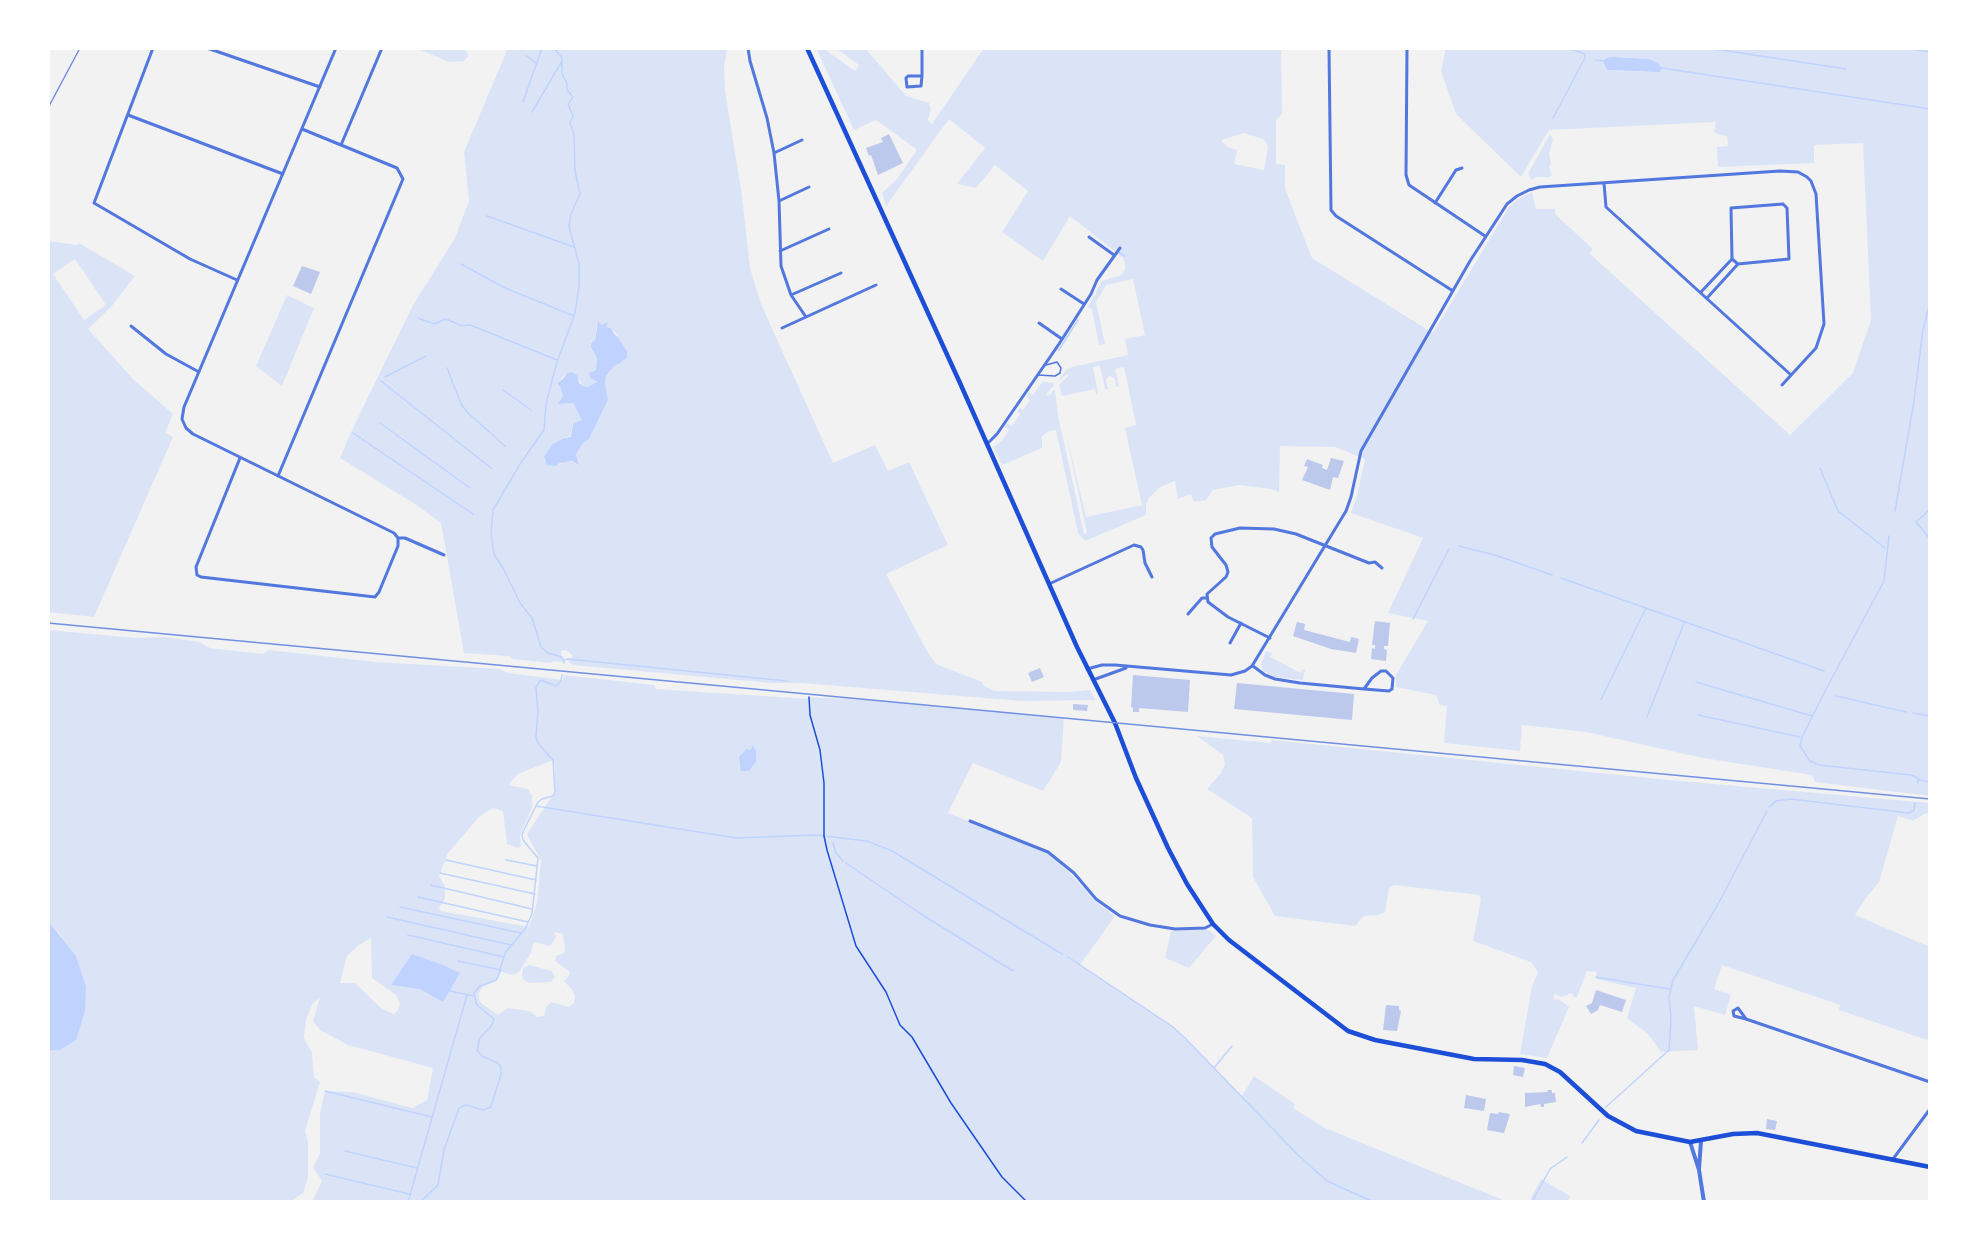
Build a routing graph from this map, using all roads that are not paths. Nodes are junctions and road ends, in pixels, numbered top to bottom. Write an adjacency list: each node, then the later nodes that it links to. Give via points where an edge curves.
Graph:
1 (153, 48): 12 (street)
2 (207, 48): 11 (street)
3 (336, 48): 11 (street)
4 (382, 48): 15 (street)
5 (748, 48): 16 (street)
6 (807, 48): 50 (main road)
7 (922, 48): 10 (street)
8 (1329, 48): 35 (street, via 1331,210)
9 (1407, 48): 22 (street, via 1407,175 1409,185)
10 (922, 76): 10 (street, via 907,76 906,86 920,87)
11 (320, 87): 13 (street)
12 (128, 115): 18 (street); 32 (street, via 94,204 190,259)
13 (302, 129): 15 (street); 18 (street)
14 (802, 140): 16 (street)
15 (341, 145): 52 (street, via 397,168 402,182)
16 (774, 153): 21 (street)
17 (1462, 168): 22 (street, via 1456,170)
18 (283, 174): 32 (street)
19 (1604, 183): 24 (street, via 1540,187 1524,192 1507,204); 36 (street, via 1606,207); 48 (street, via 1789,171 1807,177 1816,194 1824,324 1816,348)
20 (810, 188): 21 (street)
21 (779, 201): 27 (street)
22 (1435, 203): 24 (street)
23 (829, 230): 27 (street)
24 (1485, 236): 35 (street)
25 (1089, 237): 28 (street)
26 (1120, 248): 28 (street)
27 (780, 251): 37 (street)
28 (1114, 255): 39 (street)
29 (1732, 259): 30 (street); 30 (street, via 1731,207 1786,205 1789,259); 36 (street)
30 (1738, 264): 38 (street)
31 (842, 273): 37 (street)
32 (237, 280): 46 (street)
33 (876, 285): 40 (street)
34 (1061, 289): 39 (street)
35 (1453, 291): 54 (street, via 1361,451 1348,507)
36 (1701, 292): 38 (street)
37 (791, 295): 40 (street)
38 (1707, 298): 48 (street)
39 (1084, 304): 44 (street)
40 (806, 317): 43 (street)
41 (1039, 323): 44 (street)
42 (131, 326): 46 (street, via 166,354)
43 (782, 328)
44 (1062, 339): 45 (street)
45 (1044, 366): 47 (street); 47 (lane, via 1057,362 1060,371 1055,376)
46 (199, 372): 51 (street, via 182,412 183,424 193,434)
47 (1037, 375): 50 (street)
48 (1791, 375): 49 (street)
49 (1782, 384)
50 (987, 444): 58 (main road)
51 (240, 458): 52 (street); 53 (street, via 197,575 372,598 379,592)
52 (278, 476): 53 (street)
53 (398, 538): 55 (street)
54 (1326, 545): 56 (street); 59 (street, via 1274,529 1240,528 1215,534 1212,547 1228,572); 62 (street)
55 (444, 555)
56 (1382, 568)
57 (1152, 577): 58 (street, via 1143,550 1134,545)
58 (1049, 584): 66 (main road)
59 (1207, 598): 60 (street, via 1202,598); 61 (street, via 1216,610)
60 (1188, 614)
61 (1241, 623): 62 (street); 63 (street)
62 (1270, 638): 64 (street)
63 (1230, 644)
64 (1252, 666): 65 (street, via 1231,675); 68 (street, via 1275,679)
65 (1127, 668): 66 (street, via 1102,665); 67 (street)
66 (1087, 669): 67 (main road)
67 (1093, 680): 70 (main road, via 1168,848)
68 (1364, 689): 68 (street, via 1381,671 1394,678 1389,691)
69 (970, 821): 70 (street, via 1048,852 1074,873 1096,899 1120,916 1174,929)
70 (1213, 924): 75 (main road, via 1348,1031 1474,1059 1545,1064 1560,1072 1608,1116 1636,1131)
71 (1746, 1019): 72 (street)
72 (1930, 1082)
73 (1930, 1109): 76 (street)
74 (1701, 1141): 75 (main road); 76 (main road, via 1757,1133); 78 (street)
75 (1690, 1142): 78 (street)
76 (1893, 1159): 77 (main road)
77 (1930, 1167)
78 (1699, 1170): 79 (street)
79 (1704, 1202)

